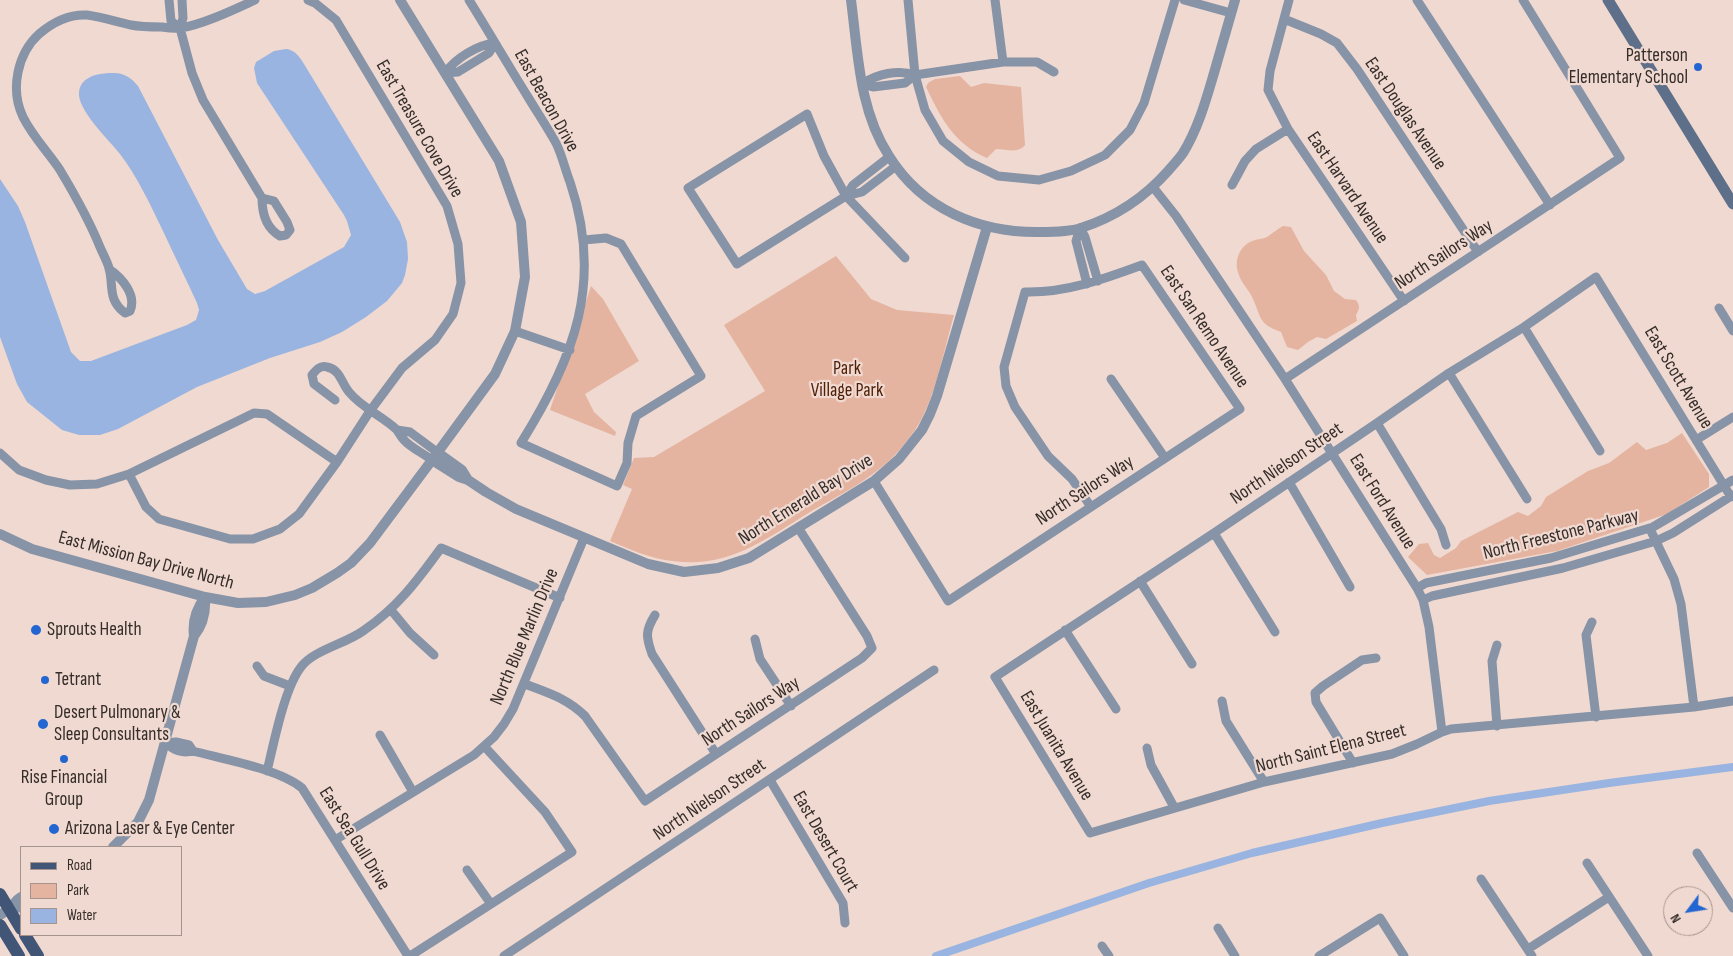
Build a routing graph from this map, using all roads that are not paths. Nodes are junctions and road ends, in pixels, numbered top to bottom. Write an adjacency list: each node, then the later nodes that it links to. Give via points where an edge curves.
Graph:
1 (169, 0): 19 (street, via 171,21)
2 (182, 0): 19 (street, via 184,18)
3 (255, 0): 19 (street, via 224,15)
4 (308, 0): 55 (street, East Treasure Cove Drive, via 336,20 447,206 458,244 461,284 453,314 435,340 402,368)
5 (400, 0): 23 (street, East Mission Bay Drive North)
6 (469, 0): 20 (street, East Beacon Drive)
7 (851, 0): 25 (street)
8 (908, 0): 24 (street)
9 (995, 0): 21 (street)
10 (1175, 0): 24 (street, via 1144,103 1130,130 1105,155 1071,171 1040,180 998,176 969,162 944,141 924,110)
11 (1184, 0): 17 (street)
12 (1235, 0): 17 (street)
13 (1289, 0): 18 (street)
14 (1417, 0): 34 (street)
15 (1524, 0): 34 (street, North Sailors Way, via 1620,158)
16 (1608, 0): 33 (main road)
17 (1231, 13): 30 (street, via 1201,116 1182,154)
18 (1284, 19): 26 (street, East Harvard Avenue, via 1268,90); 38 (street, East Douglas Avenue, via 1337,43)
19 (180, 28): 32 (street, via 203,100); 40 (street, via 134,26 87,15 66,17 51,24 23,54 16,95 23,116 74,192)
20 (495, 43): 23 (street, via 488,53 458,72); 37 (street, East Beacon Drive, via 556,144 574,195)
21 (1003, 62): 22 (street, via 1037,62); 24 (street)
22 (1054, 72)
23 (445, 73): 47 (street, East Mission Bay Drive North, via 499,161 521,222 525,277)
24 (915, 76): 25 (street, via 905,72 873,77)
25 (862, 84): 27 (street, via 873,126)
26 (1288, 129): 29 (street, via 1256,149); 44 (street, East Harvard Avenue)
27 (889, 158): 28 (street); 31 (street, via 853,185)
28 (896, 166): 31 (street, via 862,192); 35 (street, via 922,194 941,208)
29 (1232, 185)
30 (1153, 187): 36 (street, via 1116,214); 52 (street, East Ford Avenue, via 1176,216)
31 (846, 196): 31 (street, via 806,114 688,188 738,264); 39 (street)
32 (262, 198)
33 (1733, 204)
34 (1550, 205): 38 (street, North Sailors Way)
35 (987, 227): 36 (street, via 1023,232); 67 (street, North Emerald Bay Drive, via 930,414 899,459)
36 (1080, 228): 42 (street, via 1086,237); 43 (street, via 1076,241)
37 (584, 240): 49 (street, East Beacon Drive, via 584,281 579,320); 49 (street, East Beacon Drive, via 606,238 621,244 701,376 636,416 628,443 627,463 617,486 522,443 558,380)
38 (1478, 252): 44 (street, North Sailors Way)
39 (905, 258)
40 (109, 269)
41 (1596, 277): 46 (street, North Nielson Street); 58 (street, East Scott Avenue)
42 (1098, 280): 43 (street); 54 (street, East San Remo Avenue, via 1142,264)
43 (1087, 284): 72 (street, via 1025,292 1004,367 1006,386 1015,407 1048,456 1072,479)
44 (1404, 301): 52 (street, North Sailors Way)
45 (1719, 308): 48 (street)
46 (1524, 327): 50 (street, North Nielson Street); 60 (street)
47 (515, 331): 49 (street); 62 (street, East Mission Bay Drive North, via 495,374)
48 (1733, 331)
49 (570, 350)
50 (1449, 373): 57 (street, North Nielson Street); 71 (street)
51 (1111, 379): 63 (street)
52 (1285, 379): 59 (street, East Ford Avenue)
53 (335, 400): 55 (street, North Emerald Bay Drive, via 314,384 312,375 316,369 328,367 338,372 347,390)
54 (1240, 408): 63 (street, North Sailors Way)
55 (370, 411): 62 (street, North Emerald Bay Drive, via 397,430 410,432); 64 (street, East Treasure Cove Drive)
56 (1733, 417): 58 (street)
57 (1377, 423): 59 (street, North Nielson Street); 79 (street, via 1441,529)
58 (1696, 440): 69 (street, East Scott Avenue)
59 (1333, 452): 68 (street, North Nielson Street); 82 (street, East Ford Avenue)
60 (1600, 452)
61 (0, 453): 65 (street, via 20,470 70,485 97,484)
62 (434, 456): 77 (street, North Emerald Bay Drive, via 462,470 468,480 507,505); 83 (street, East Mission Bay Drive North, via 370,543 337,573 295,595 266,602 238,603)
63 (1165, 458): 72 (street, North Sailors Way)
64 (337, 462): 65 (street, via 267,414 254,413); 65 (street, East Treasure Cove Drive, via 299,514 280,529 253,539 230,539 159,519 146,507)
65 (129, 474)
66 (1733, 480): 69 (street, North Freestone Parkway)
67 (874, 482): 72 (street, North Sailors Way, via 948,600); 73 (street, North Emerald Bay Drive)
68 (1289, 482): 75 (street, North Nielson Street); 81 (street)
69 (1724, 486): 70 (street, East Scott Avenue); 74 (street, North Freestone Parkway)
70 (1732, 496): 78 (street, North Freestone Parkway)
71 (1527, 499)
72 (1091, 507)
73 (799, 528): 77 (street, North Emerald Bay Drive, via 749,558 718,568 684,572 648,564); 103 (street, North Sailors Way, via 872,648)
74 (1650, 529): 78 (street); 82 (street, North Freestone Parkway, via 1551,558 1426,583)
75 (1214, 533): 80 (street, North Nielson Street); 90 (street)
76 (0, 534): 83 (street, East Mission Bay Drive North, via 32,549)
77 (584, 538): 84 (street, North Blue Marlin Drive)
78 (1656, 541): 85 (street, North Freestone Parkway, via 1563,568); 104 (street, via 1674,579 1681,604)
79 (1446, 545)
80 (1140, 581): 89 (street, North Nielson Street); 95 (street)
81 (1350, 586)
82 (1417, 588): 85 (street, East Ford Avenue)
83 (205, 597): 110 (street, via 206,608 200,629 194,636)
84 (560, 598): 86 (street, via 440,548); 99 (street, North Blue Marlin Drive)
85 (1423, 600): 108 (street, East Ford Avenue)
86 (391, 610): 93 (street); 100 (street, via 362,632 316,654 302,666)
87 (655, 615): 113 (street, via 647,628 647,642 652,654)
88 (1592, 622): 106 (street, via 1586,635)
89 (1066, 630): 98 (street, North Nielson Street); 105 (street)
90 (1274, 632)
91 (755, 640): 103 (street, via 760,659)
92 (1497, 645): 107 (street, via 1492,661)
93 (434, 655)
94 (1376, 658): 114 (street, via 1362,660 1315,693 1316,702)
95 (1192, 664)
96 (257, 666): 100 (street, via 264,676)
97 (934, 670): 116 (street, North Nielson Street)
98 (995, 677): 120 (street, East Juanita Avenue)
99 (524, 684): 111 (street, North Blue Marlin Drive, via 504,724); 113 (street, North Sailors Way, via 574,705 645,801)
100 (290, 686): 115 (street)
101 (1222, 701): 117 (street, via 1226,721)
102 (1733, 701): 104 (street, North Saint Elena Street)
103 (791, 706): 113 (street, North Sailors Way)
104 (1694, 707): 106 (street, North Saint Elena Street)
105 (1116, 708)
106 (1596, 717): 107 (street, North Saint Elena Street)
107 (1497, 726): 108 (street, North Saint Elena Street)
108 (1442, 732): 114 (street, North Saint Elena Street, via 1392,754)
109 (380, 735): 118 (street)
110 (165, 743): 115 (street, East Sea Gull Drive, via 189,745 193,751); 122 (street, via 143,813)
111 (484, 746): 118 (street, North Blue Marlin Drive); 130 (street, via 545,812 572,852)
112 (1147, 748): 119 (street, via 1150,765)
113 (716, 754)
114 (1353, 763): 117 (street, North Saint Elena Street)
115 (267, 771): 121 (street, East Sea Gull Drive, via 294,781 302,788)
116 (770, 780): 133 (street, East Desert Court, via 844,903); 142 (street, North Nielson Street)
117 (1264, 782): 119 (street, North Saint Elena Street)
118 (413, 792): 121 (street, North Blue Marlin Drive)
119 (1174, 808): 120 (street, North Saint Elena Street)
120 (1090, 833)
121 (335, 840): 141 (street, East Sea Gull Drive)
122 (114, 846)
123 (1697, 852): 131 (street)
124 (1587, 862): 128 (street)
125 (467, 870): 130 (street)
126 (1481, 879): 138 (street)
127 (0, 894): 132 (main road)
128 (1609, 897): 138 (street); 147 (street)
129 (20, 898): 132 (street)
130 (491, 904): 141 (street)
131 (1733, 908)
132 (7, 914): 134 (main road); 139 (main road)
133 (845, 923)
134 (20, 928)
135 (1218, 928): 144 (street)
136 (26, 936): 140 (main road)
137 (1102, 946): 143 (street)
138 (1530, 953)
139 (19, 956)
140 (38, 956)
141 (409, 956)
142 (504, 956)
143 (1109, 956)
144 (1235, 956)
145 (1320, 956): 146 (street, via 1380,918)
146 (1404, 956)
147 (1648, 956)

